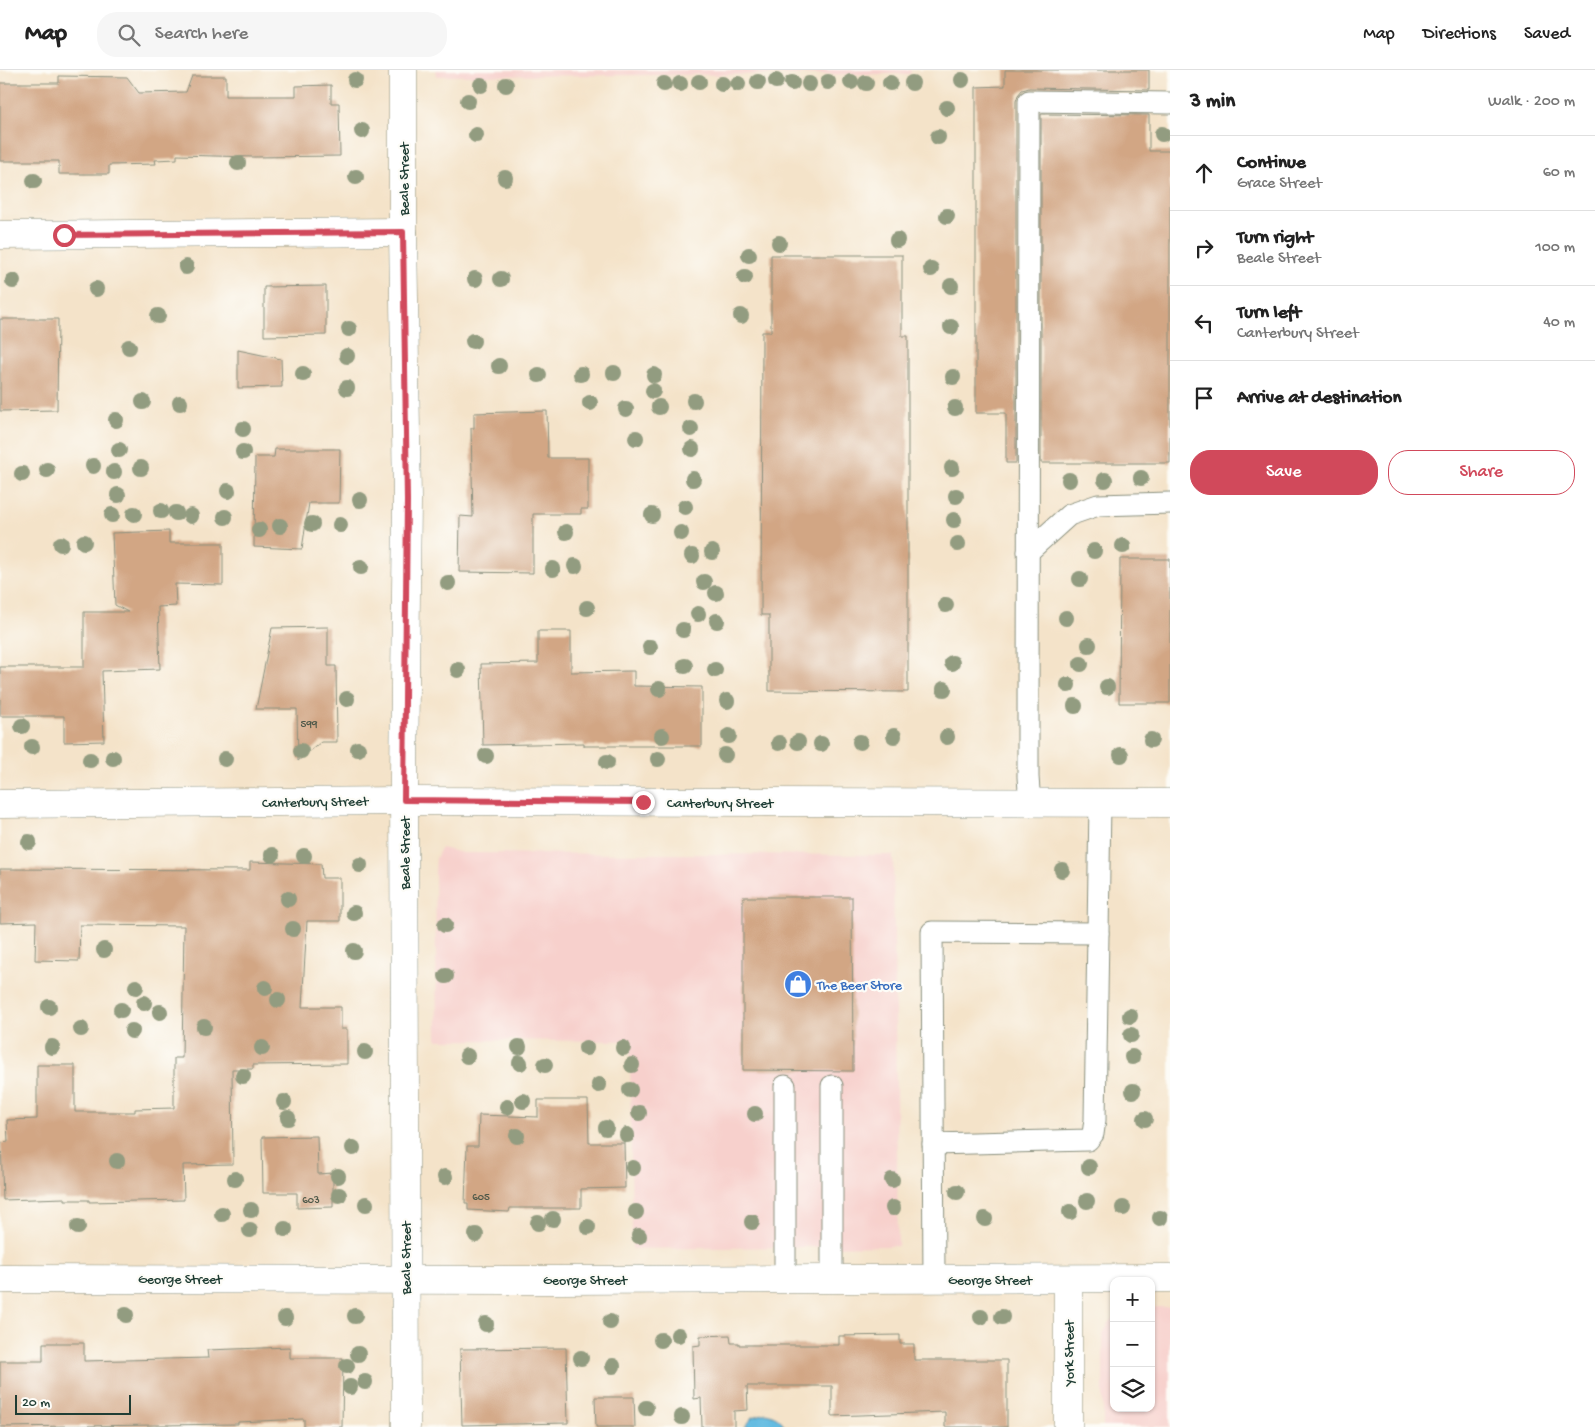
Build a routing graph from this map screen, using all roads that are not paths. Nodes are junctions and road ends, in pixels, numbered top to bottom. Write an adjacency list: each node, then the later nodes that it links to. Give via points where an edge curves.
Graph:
1 (403, 70): 3 (street, Beale Street)
2 (1170, 102): 6 (lane, via 1029,101)
3 (403, 232): 4 (street); 7 (street, Beale Street, via 407,500)
4 (0, 235)
5 (1170, 503): 6 (lane, via 1098,505 1069,515)
6 (1028, 552): 11 (lane)
7 (404, 800): 10 (street, Canterbury Street); 11 (street, Canterbury Street); 16 (street, Beale Street)
8 (1100, 803): 9 (street, Canterbury Street); 11 (street, Canterbury Street); 12 (lane)
9 (1170, 803)
10 (0, 804)
11 (1030, 804)
12 (1098, 933): 15 (lane, via 1093,1134 1088,1140); 15 (lane, via 932,932)
13 (785, 1086): 17 (lane)
14 (832, 1086): 21 (lane)
15 (933, 1144): 22 (lane)
16 (405, 1278): 17 (street, George Street); 20 (street, George Street); 23 (street, Beale Street)
17 (786, 1278): 21 (street, George Street)
18 (1068, 1278): 19 (street, George Street); 22 (street, George Street); 24 (street, York Street)
19 (1170, 1278)
20 (0, 1279)
21 (832, 1279): 22 (street, George Street)
22 (934, 1279)
23 (406, 1427)
24 (1068, 1427)

